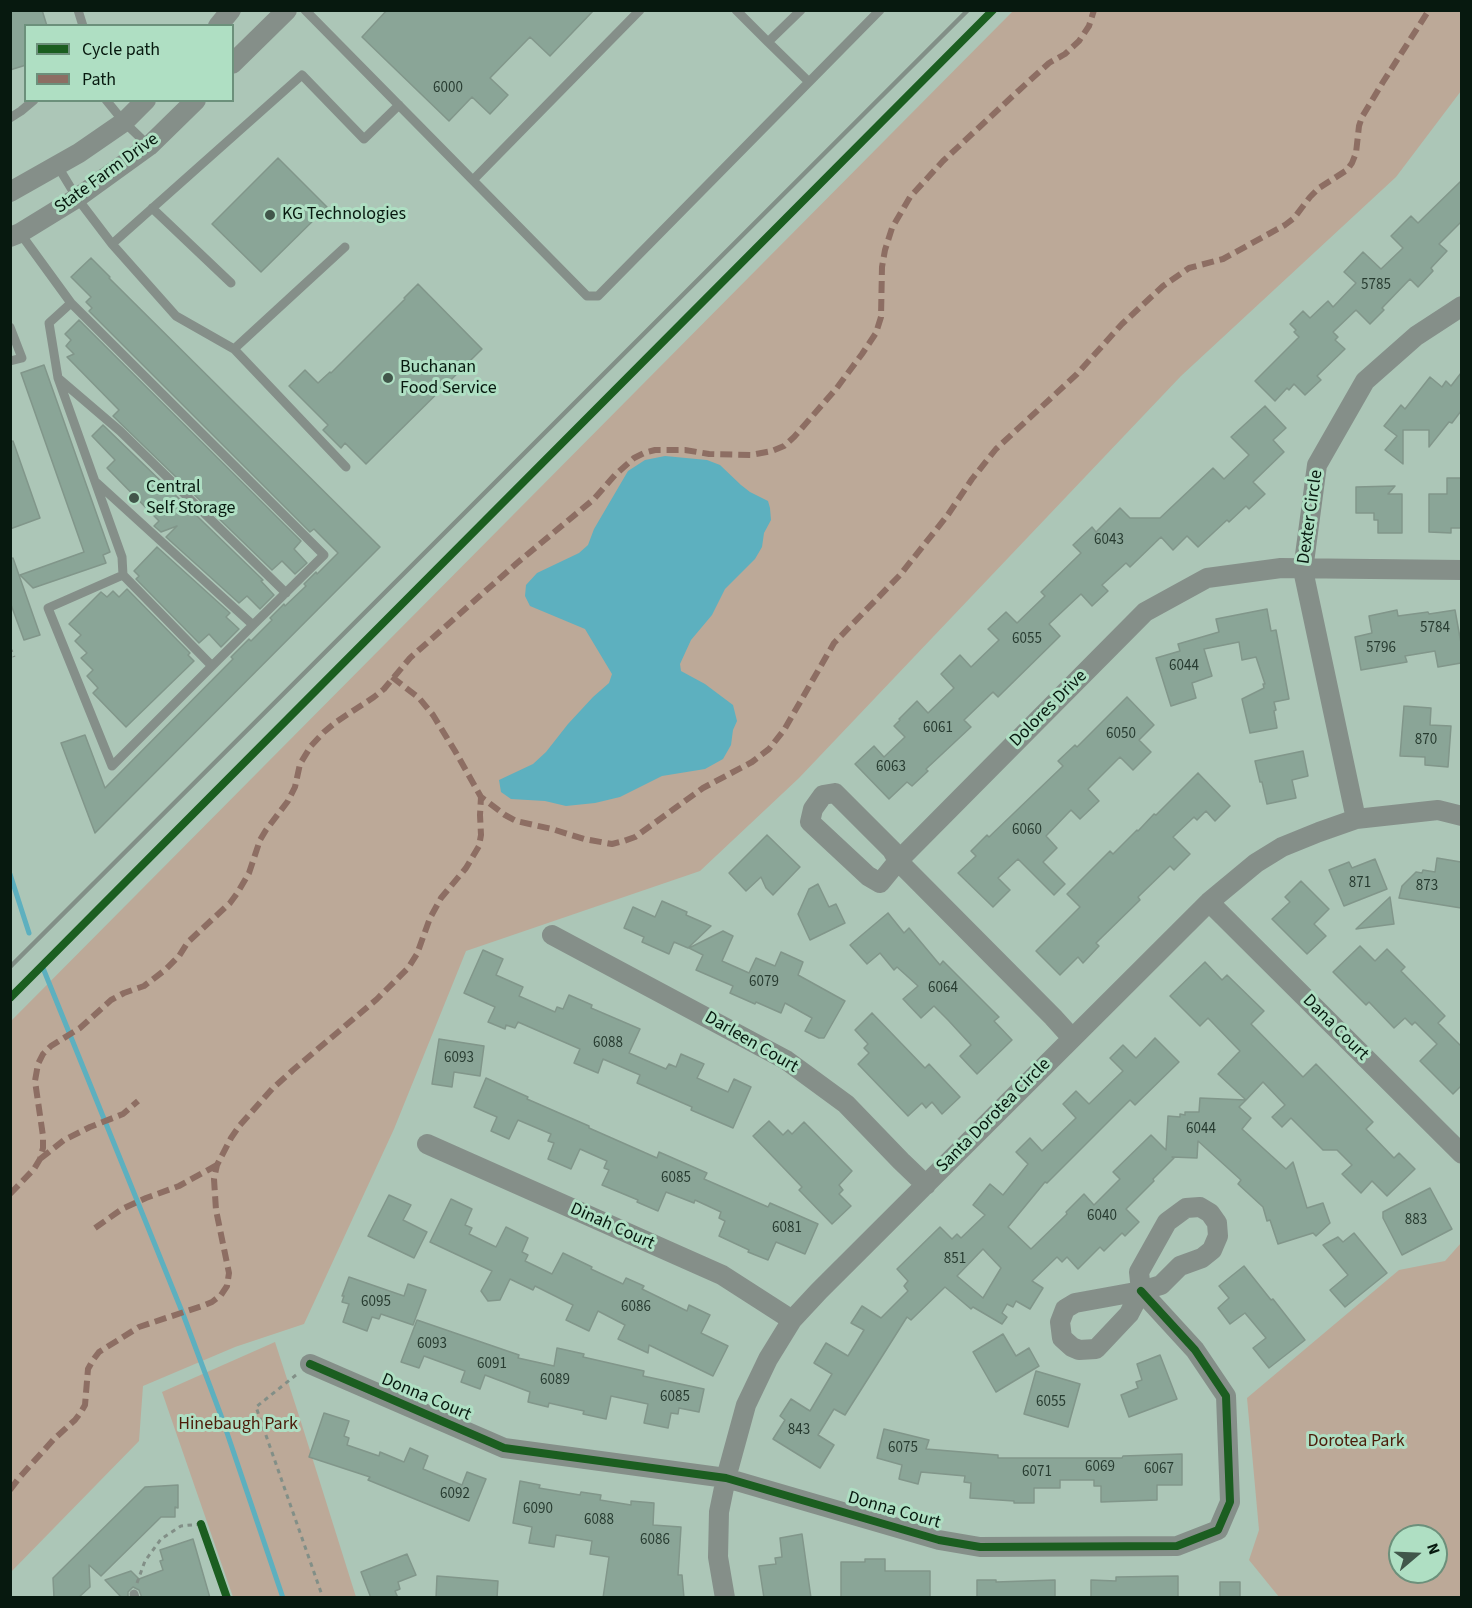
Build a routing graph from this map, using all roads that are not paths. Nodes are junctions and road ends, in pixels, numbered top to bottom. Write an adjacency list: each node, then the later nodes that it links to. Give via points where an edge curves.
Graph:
1 (231, 10): 8 (street)
2 (287, 10): 10 (street)
3 (305, 10): 16 (lane)
4 (640, 10): 21 (lane)
5 (736, 10): 9 (lane)
6 (801, 10): 9 (lane)
7 (880, 10): 11 (lane)
8 (220, 24)
9 (768, 42): 11 (lane)
10 (234, 62)
11 (809, 82): 21 (lane, via 598,296 587,296)
12 (32, 102): 17 (lane)
13 (108, 102): 18 (lane)
14 (144, 102): 18 (street, State Farm Drive)
15 (194, 102): 19 (street, State Farm Drive)
16 (399, 105): 21 (lane); 24 (lane, via 364,139 302,75)
17 (10, 118)
18 (124, 122): 19 (lane); 20 (street, State Farm Drive)
19 (149, 146): 23 (street, State Farm Drive)
20 (57, 165): 22 (street, State Farm Drive); 23 (lane)
21 (473, 180)
22 (10, 192)
23 (77, 198): 25 (street, State Farm Drive); 26 (lane)
24 (152, 208): 26 (lane); 28 (lane)
25 (15, 235): 29 (lane)
26 (112, 244): 32 (lane, via 176,316)
27 (345, 247): 32 (lane)
28 (231, 283)
29 (71, 303): 34 (lane, via 49,323); 40 (lane, via 324,555)
30 (1461, 306): 37 (street, Dexter Circle, via 1416,336 1365,381 1317,465)
31 (10, 327): 33 (lane, via 22,358)
32 (234, 349): 35 (lane)
33 (10, 361)
34 (58, 378): 36 (lane); 40 (lane, via 120,431)
35 (346, 467)
36 (95, 482): 39 (lane, via 122,557); 41 (lane)
37 (1303, 570): 38 (street, Dolores Drive); 44 (street, Dexter Circle); 45 (street, Dolores Drive, via 1281,568 1207,578 1145,612)
38 (1461, 570)
39 (123, 575): 42 (lane); 42 (lane, via 48,608 112,766)
40 (286, 592): 41 (lane)
41 (253, 625): 42 (lane)
42 (212, 666)
43 (1461, 816): 44 (street, Santa Dorotea Circle, via 1438,810)
44 (1356, 819): 46 (street, Santa Dorotea Circle, via 1282,847)
45 (898, 861): 45 (street, Dolores Drive, via 892,850 835,793 823,795 810,822 868,876 880,883); 48 (street)
46 (1209, 902): 48 (street, Santa Dorotea Circle); 50 (street, Dana Court)
47 (552, 935): 51 (street, Darleen Court, via 786,1060 846,1104)
48 (1072, 1038): 51 (street, Santa Dorotea Circle)
49 (427, 1144): 53 (street, Dinah Court, via 722,1275)
50 (1461, 1154)
51 (926, 1185): 53 (street, Santa Dorotea Circle)
52 (1141, 1292): 52 (street, via 1139,1272 1167,1222 1186,1208 1200,1207 1210,1213 1217,1223 1218,1236 1212,1250 1180,1266 1161,1284); 55 (street, Donna Court, via 1195,1350 1226,1396 1230,1502 1218,1530 1177,1546 980,1547 939,1540)
53 (792, 1320): 55 (street, Santa Dorotea Circle, via 746,1405)
54 (310, 1364): 55 (street, Donna Court, via 504,1448)
55 (726, 1478): 56 (street, Santa Dorotea Circle, via 719,1512 718,1557)
56 (725, 1598)

